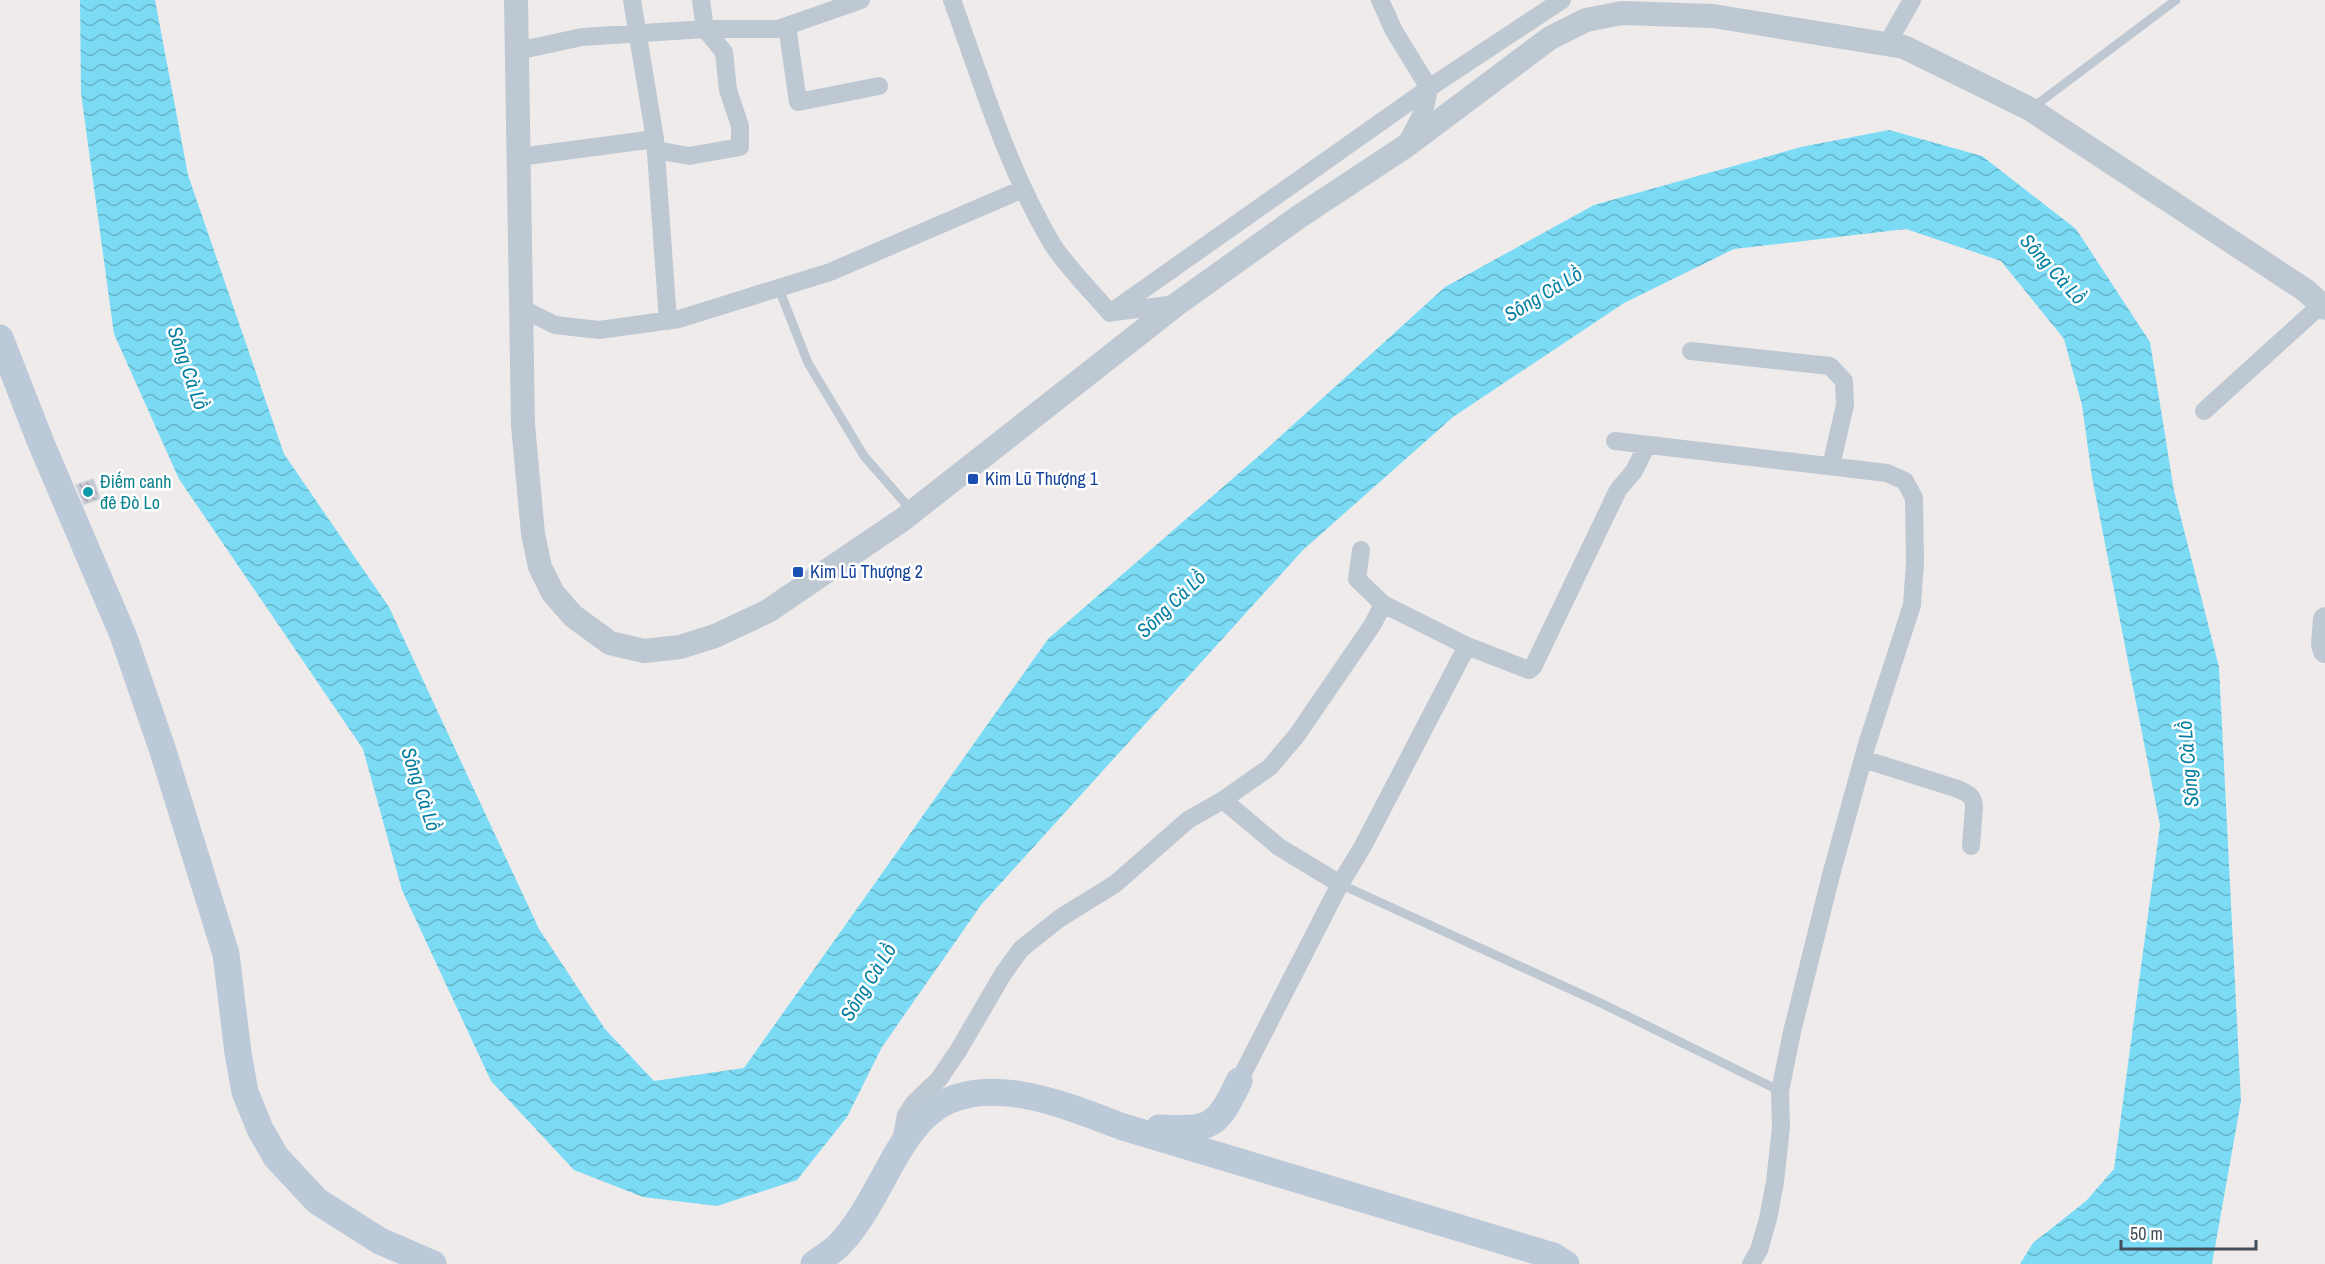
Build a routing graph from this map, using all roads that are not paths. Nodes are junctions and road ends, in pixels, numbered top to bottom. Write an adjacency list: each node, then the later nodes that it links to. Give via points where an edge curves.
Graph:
1 (516, 0): 16 (street)
2 (632, 0): 14 (street)
3 (701, 0): 13 (street)
4 (861, 0): 12 (street)
5 (952, 0): 23 (street)
6 (1380, 0): 18 (street)
7 (1562, 0): 18 (street)
8 (1694, 0): 11 (street)
9 (1912, 0): 15 (street)
10 (2176, 0): 19 (lane)
11 (1713, 16): 15 (street); 21 (street, via 1622,13 1586,20 1550,38)
12 (787, 26): 13 (street); 17 (street, via 798,102)
13 (705, 29): 14 (street); 20 (street, via 724,52 728,90 741,126 740,147 689,156)
14 (639, 35): 16 (street, via 582,37); 20 (street)
15 (1887, 44): 19 (street, via 1904,47)
16 (517, 51): 22 (street)
17 (879, 86)
18 (1429, 88): 21 (street, via 1425,108); 28 (street)
19 (2030, 109): 25 (street)
20 (656, 144): 22 (street); 29 (street)
21 (1406, 146): 26 (street)
22 (519, 157): 27 (street)
23 (1023, 189): 24 (street, via 830,272); 28 (street, via 1052,245)
24 (779, 289): 29 (street); 36 (lane, via 814,374 864,456)
25 (2319, 298): 32 (street)
26 (1178, 304): 28 (street); 36 (street)
27 (521, 308): 29 (street, via 555,325 599,330); 36 (street, via 523,425 532,534 540,567 553,594 573,616 610,643 644,651 680,647 715,636 768,611)
28 (1110, 313)
29 (668, 321)
30 (0, 338): 51 (main road, via 123,635 162,748 226,954 243,1082 260,1129 276,1157 317,1201 380,1241)
31 (1691, 351): 35 (street, via 1830,366 1844,381 1845,405)
32 (2204, 411)
33 (1615, 441): 34 (street)
34 (1647, 445): 35 (street); 40 (street, via 1634,471 1618,490 1533,667 1523,669)
35 (1831, 466): 42 (street, via 1887,472 1905,481 1914,498 1912,605)
36 (912, 511)
37 (1361, 550): 38 (street, via 1358,579)
38 (1383, 604): 40 (street); 43 (street, via 1297,735 1270,767)
39 (2325, 619): 41 (street)
40 (1467, 646): 45 (street)
41 (2325, 651)
42 (1863, 759): 44 (street, via 1970,796 1974,800); 47 (street, via 1828,886)
43 (1222, 800): 45 (street, via 1279,847); 49 (street, via 1188,820 1115,884 1060,918 1021,949 939,1079 906,1115)
44 (1971, 846)
45 (1340, 884): 46 (street); 47 (lane, via 1605,1005)
46 (1239, 1081): 48 (main road, via 1229,1104 1203,1128)
47 (1780, 1091): 53 (street, via 1775,1182 1759,1250)
48 (1120, 1126): 49 (main road, via 1074,1108 1011,1093 974,1092 929,1113); 50 (main road)
49 (898, 1152): 52 (main road, via 839,1245)
50 (1565, 1262)
51 (433, 1264)
52 (814, 1264)
53 (1751, 1264)

